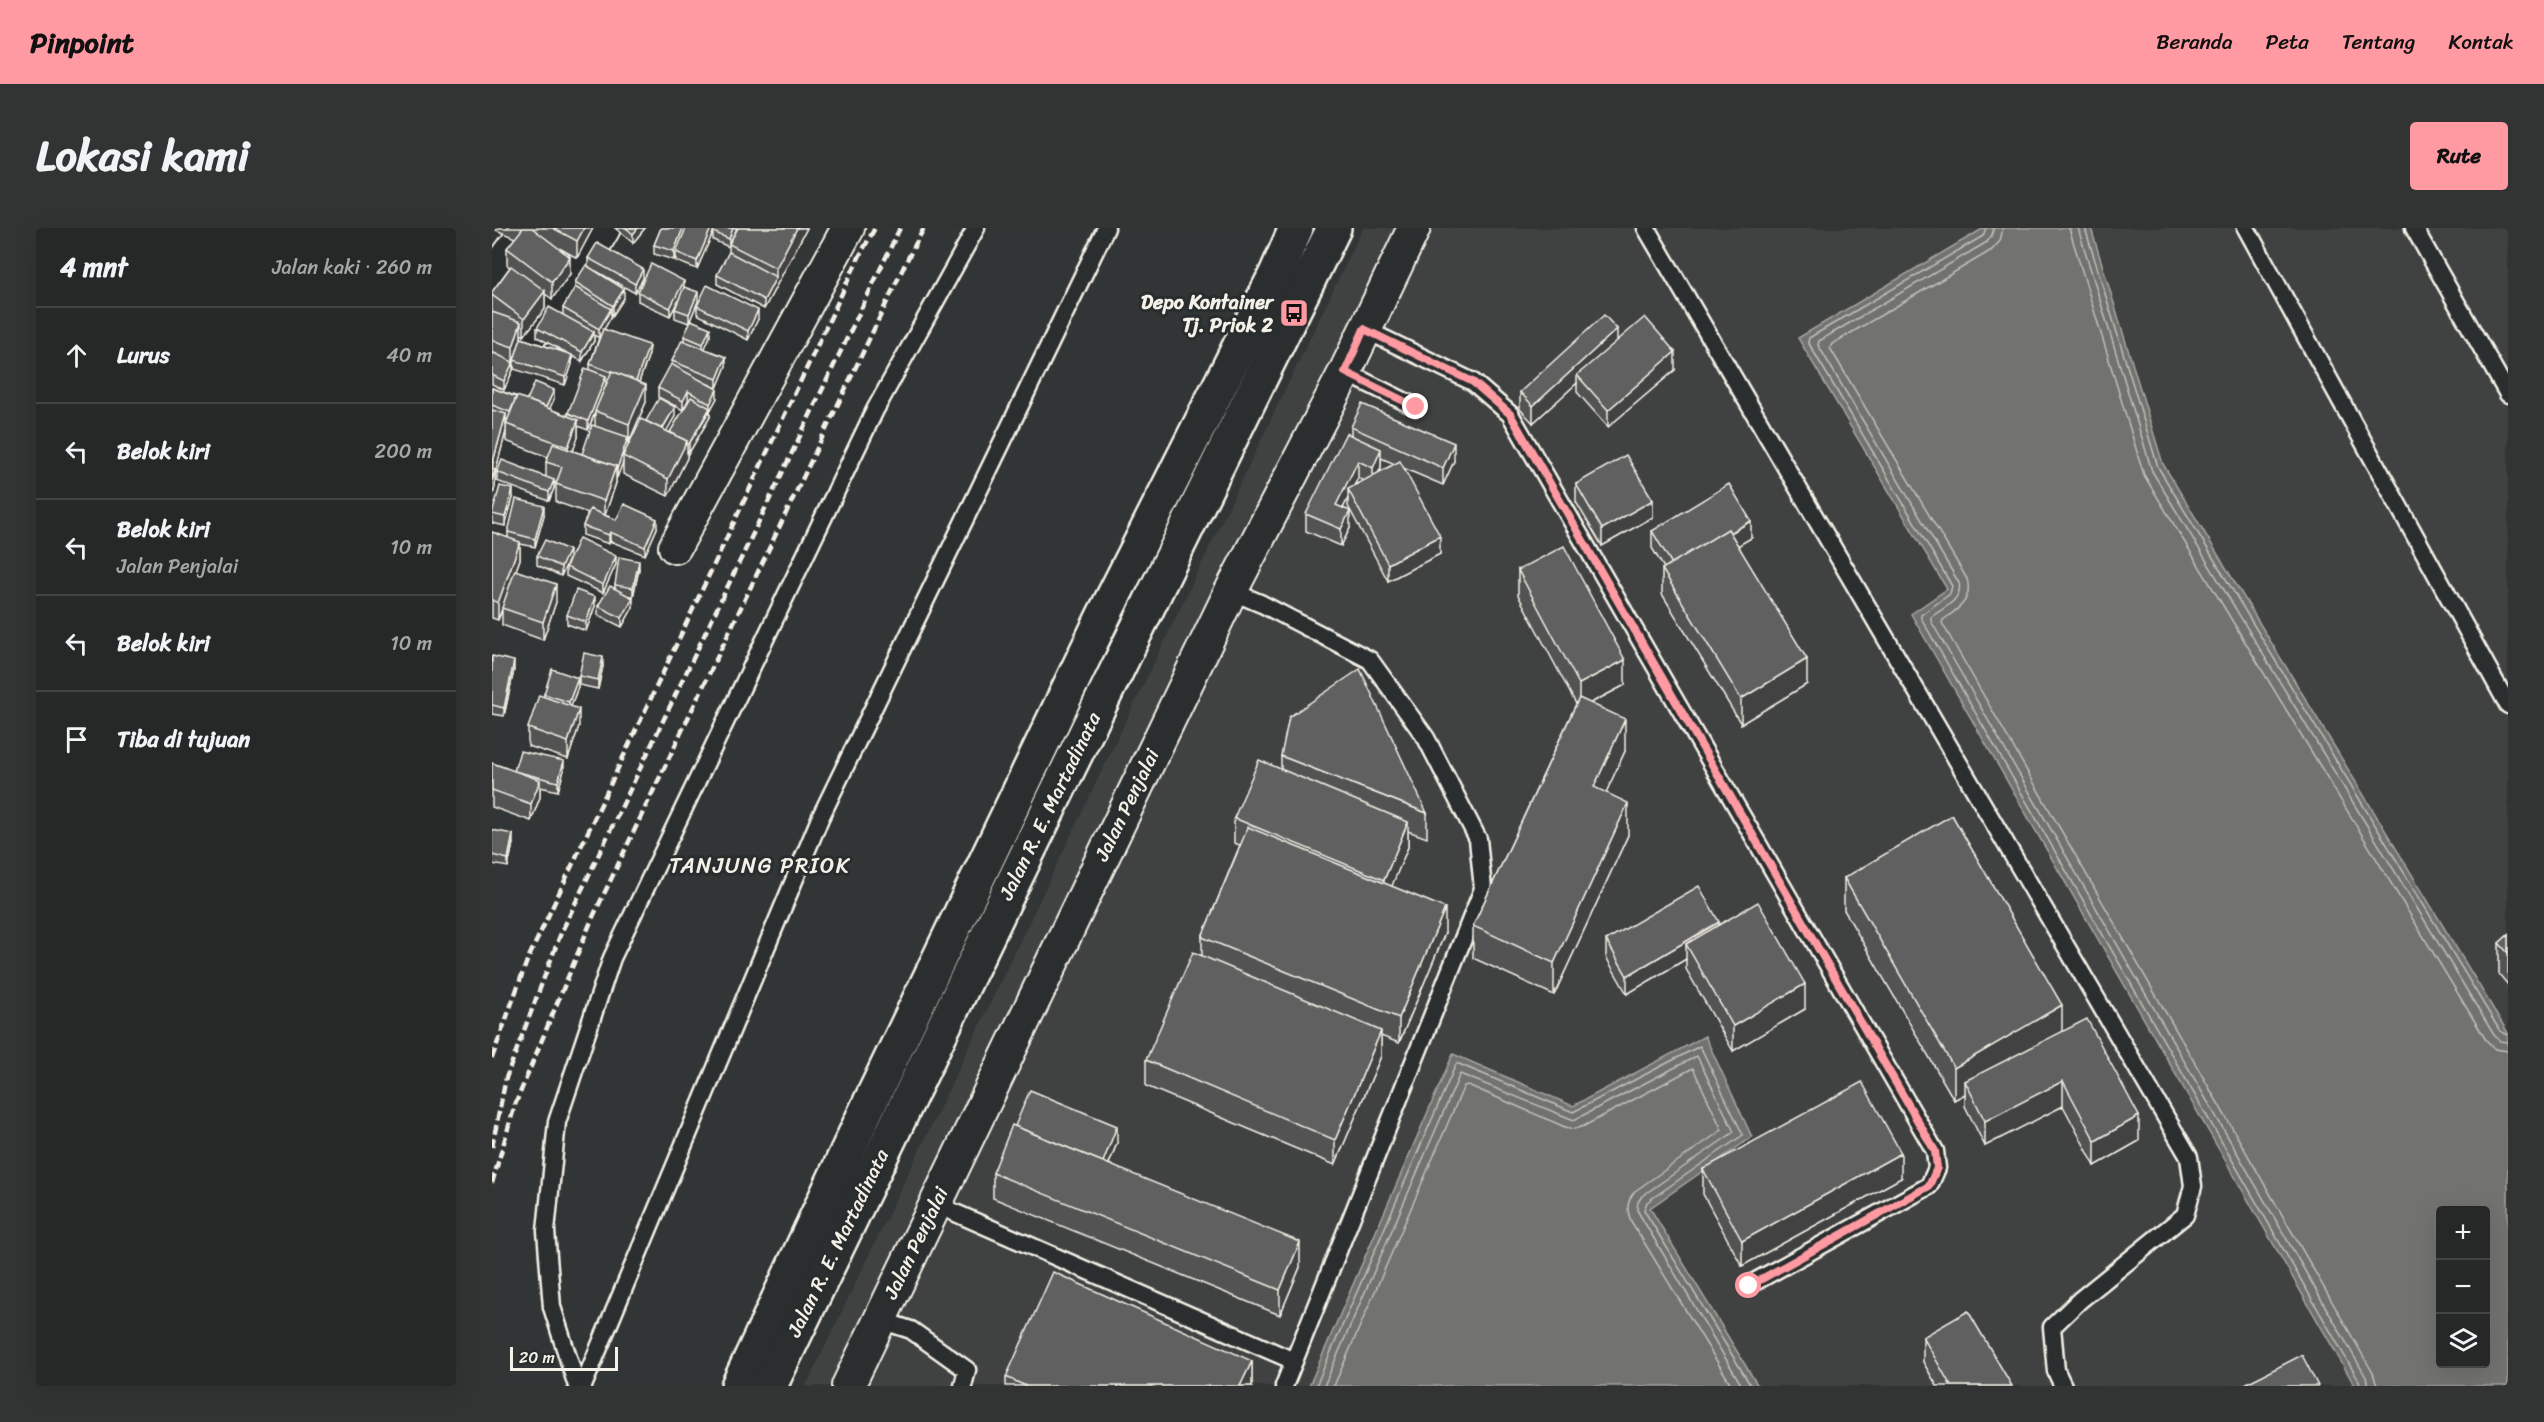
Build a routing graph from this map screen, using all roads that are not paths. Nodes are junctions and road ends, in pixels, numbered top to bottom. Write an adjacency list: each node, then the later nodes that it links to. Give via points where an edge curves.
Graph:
1 (527, 228): 12 (street)
2 (604, 228): 13 (street, via 536,332 525,338)
3 (848, 228): 18 (street)
4 (976, 228): 25 (lane, via 875,410 612,958 557,1122 546,1232 552,1307)
5 (1106, 228): 26 (lane, via 821,816)
6 (1296, 228): 27 (highway, Jalan R. E. Martadinata, via 1103,617)
7 (1334, 228): 28 (highway, Jalan R. E. Martadinata)
8 (1414, 228): 14 (street, Jalan Penjalai)
9 (1646, 228): 32 (lane, via 2189,1157 2193,1186 2185,1215 2052,1327 2056,1371)
10 (2246, 228): 20 (lane)
11 (2414, 228): 16 (lane)
12 (492, 279)
13 (492, 321)
14 (1364, 329): 15 (street, Jalan Penjalai); 22 (lane, via 1473,382 1510,414 1935,1151 1937,1168 1929,1186)
15 (1345, 372): 17 (lane); 19 (street, Jalan Penjalai)
16 (2508, 394)
17 (1416, 407)
18 (675, 547)
19 (1231, 591): 21 (street, Jalan Penjalai); 24 (lane, via 1370,660 1426,738 1478,839 1483,889)
20 (2508, 705)
21 (935, 1204): 23 (street, Jalan Penjalai); 24 (lane)
22 (1749, 1286)
23 (880, 1320): 29 (street, Jalan Penjalai); 30 (lane, via 911,1330 967,1370)
24 (1294, 1362): 31 (lane)
25 (577, 1386)
26 (583, 1386)
27 (738, 1386)
28 (770, 1386)
29 (848, 1386)
30 (963, 1386)
31 (1284, 1386)
32 (2063, 1386)

